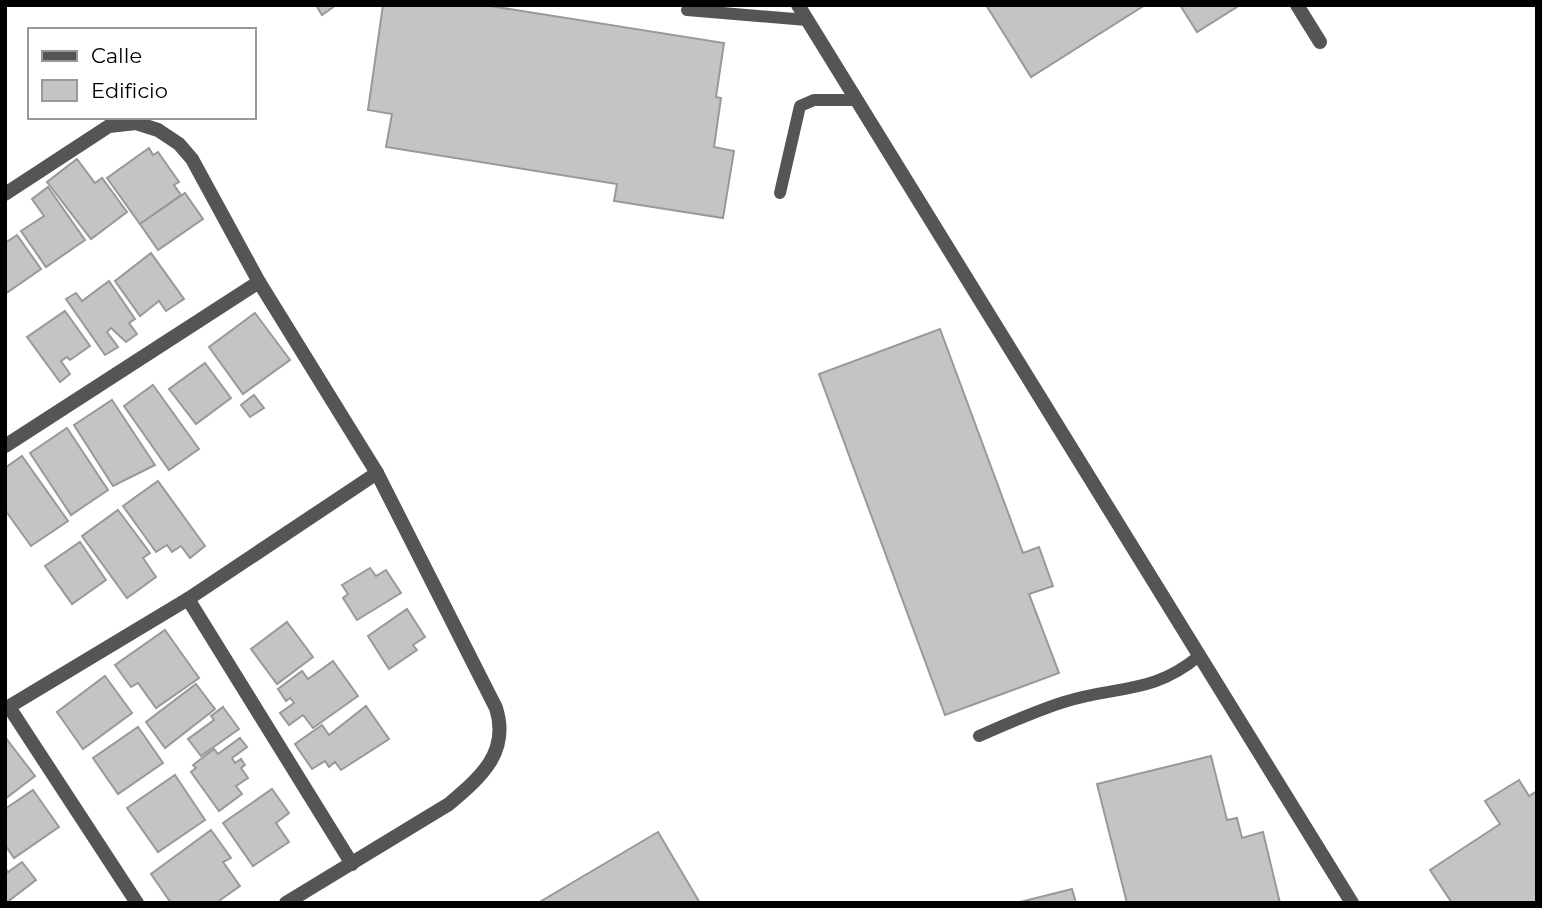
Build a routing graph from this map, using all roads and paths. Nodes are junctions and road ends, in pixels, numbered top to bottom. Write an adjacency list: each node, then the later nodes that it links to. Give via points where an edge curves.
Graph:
1 (798, 5): 4 (street)
2 (1297, 5): 5 (street)
3 (687, 10): 4 (lane)
4 (807, 20): 6 (street)
5 (1320, 42)
6 (856, 100): 7 (lane, via 814,100 800,106); 13 (street)
7 (780, 193)
8 (5, 194): 9 (street, via 109,126 136,123 158,130 192,159)
9 (259, 282): 10 (street); 11 (street)
10 (5, 446)
11 (377, 473): 12 (street); 16 (street, via 496,708 502,737 469,788)
12 (188, 599): 14 (street); 16 (street)
13 (1199, 656): 15 (lane, via 1166,679 1065,702); 19 (street)
14 (7, 708): 17 (street)
15 (979, 736)
16 (352, 864): 18 (street)
17 (138, 903)
18 (286, 903)
19 (1352, 903)

